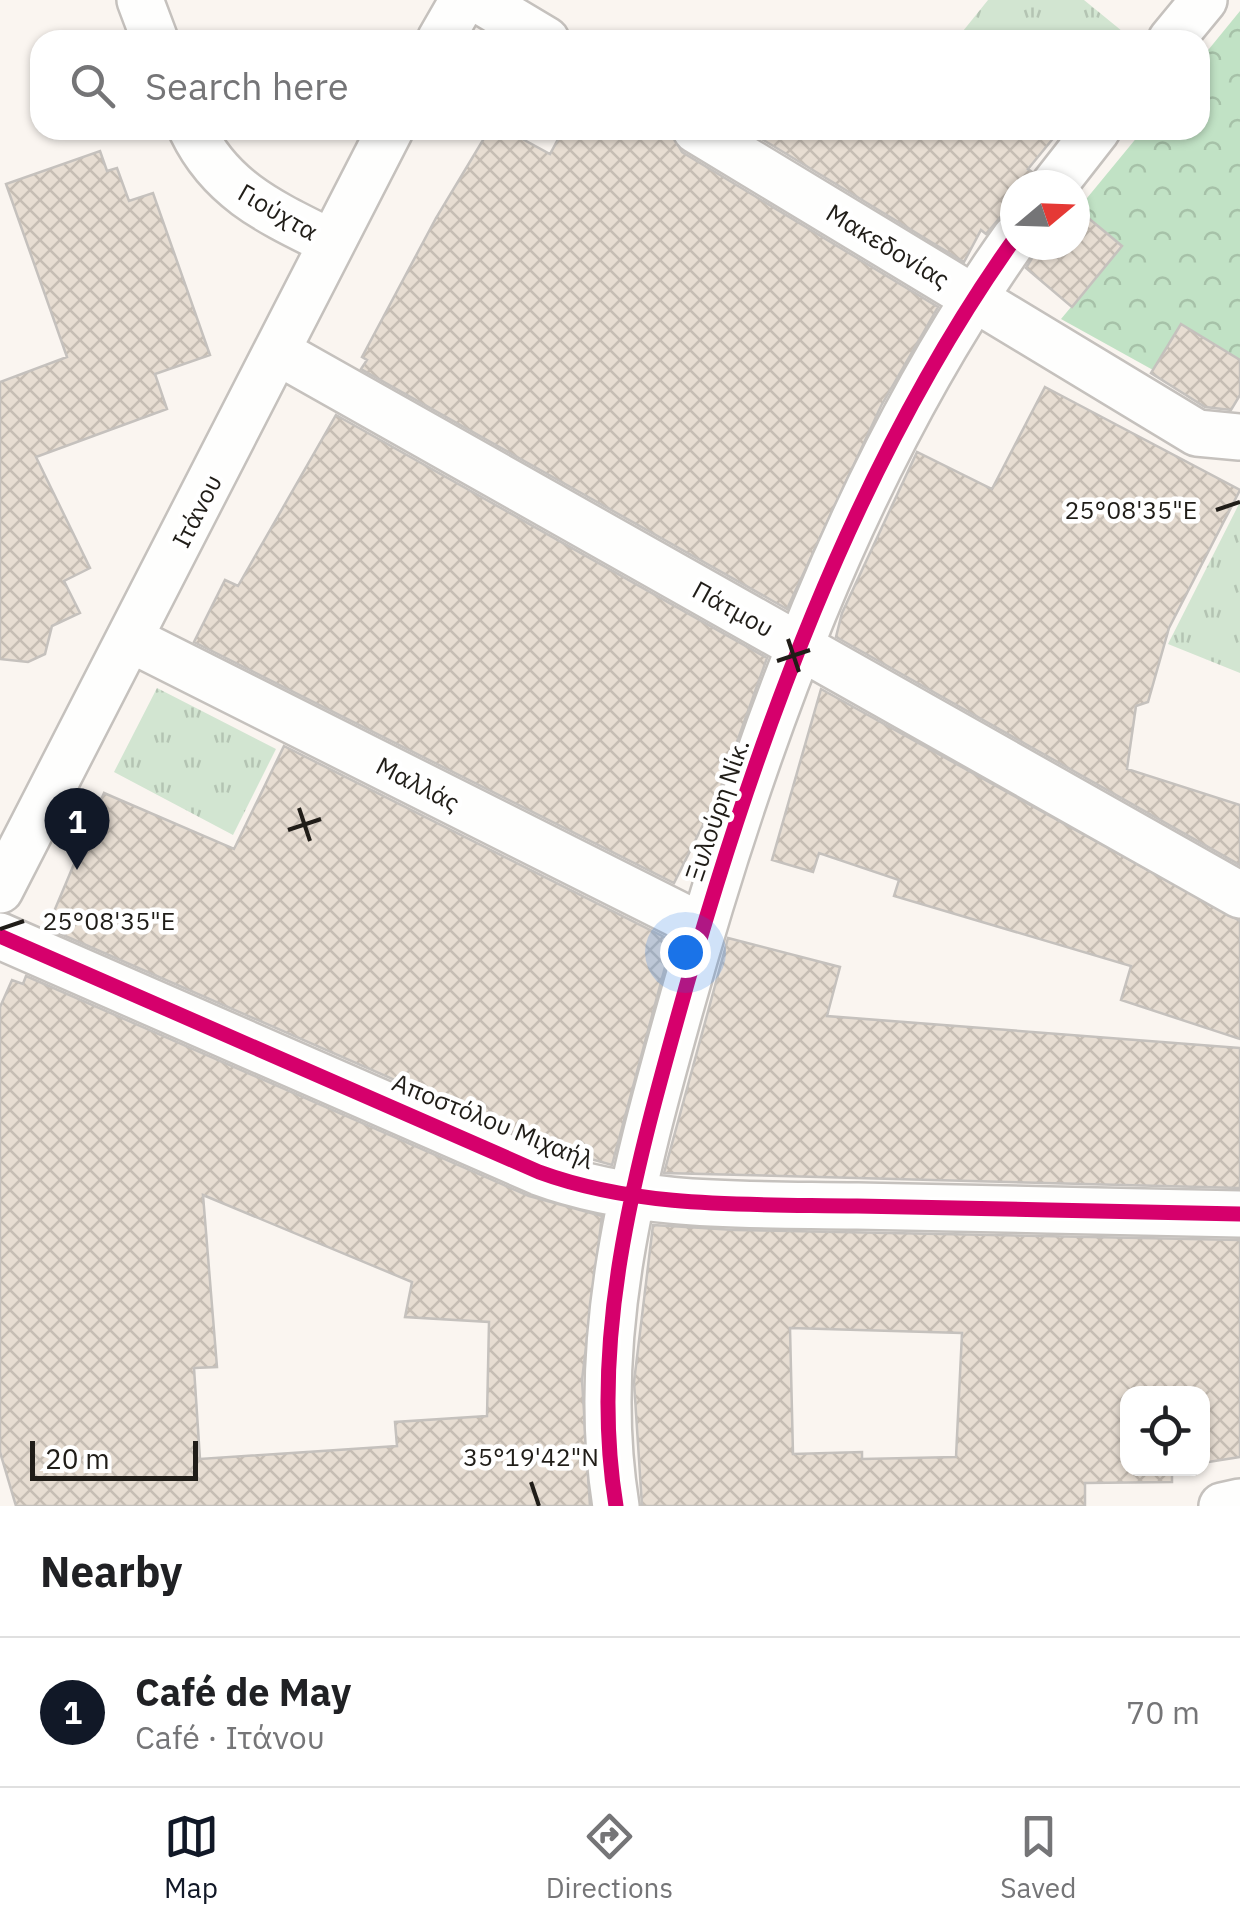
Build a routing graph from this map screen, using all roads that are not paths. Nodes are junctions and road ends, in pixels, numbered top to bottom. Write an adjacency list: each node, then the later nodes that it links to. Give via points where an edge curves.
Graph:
1 (140, 0): 5 (street)
2 (463, 0): 6 (street)
3 (480, 0): 7 (street)
4 (1204, 0): 8 (street)
5 (151, 30)
6 (446, 30)
7 (530, 30)
8 (1179, 30)
9 (198, 140): 14 (street, Γιούχτα, via 239,193)
10 (385, 140): 14 (street, Ιτάνου)
11 (713, 140): 16 (street, Μακεδονίας)
12 (1089, 140): 13 (street)
13 (1066, 170)
14 (332, 243): 17 (street, Ιτάνου)
15 (1000, 259): 16 (street, Ξυλούρη Νίκ.)
16 (973, 296): 18 (street, Μακεδονίας, via 1197,433); 20 (street, Ξυλούρη Νίκ., via 876,476)
17 (278, 352): 19 (street, Ιτάνου); 20 (street, Πάτμου)
18 (1240, 437)
19 (132, 640): 21 (street, Ιτάνου); 24 (street, Μαλλάς)
20 (803, 648): 23 (street, Πάτμου); 24 (street, Ξυλούρη Νίκ.)
21 (16, 819): 22 (street, Ιτάνου)
22 (0, 890)
23 (1240, 895)
24 (703, 927): 26 (street, Ξυλούρη Νίκ.)
25 (0, 936): 26 (street, Αποστόλου Μιχαήλ, via 539,1172)
26 (631, 1196): 27 (street, Αποστόλου Μιχαήλ); 29 (street, Ξυλούρη Νίκ., via 613,1320)
27 (1240, 1214)
28 (1240, 1502): 30 (street)
29 (616, 1506)
30 (1222, 1506)

